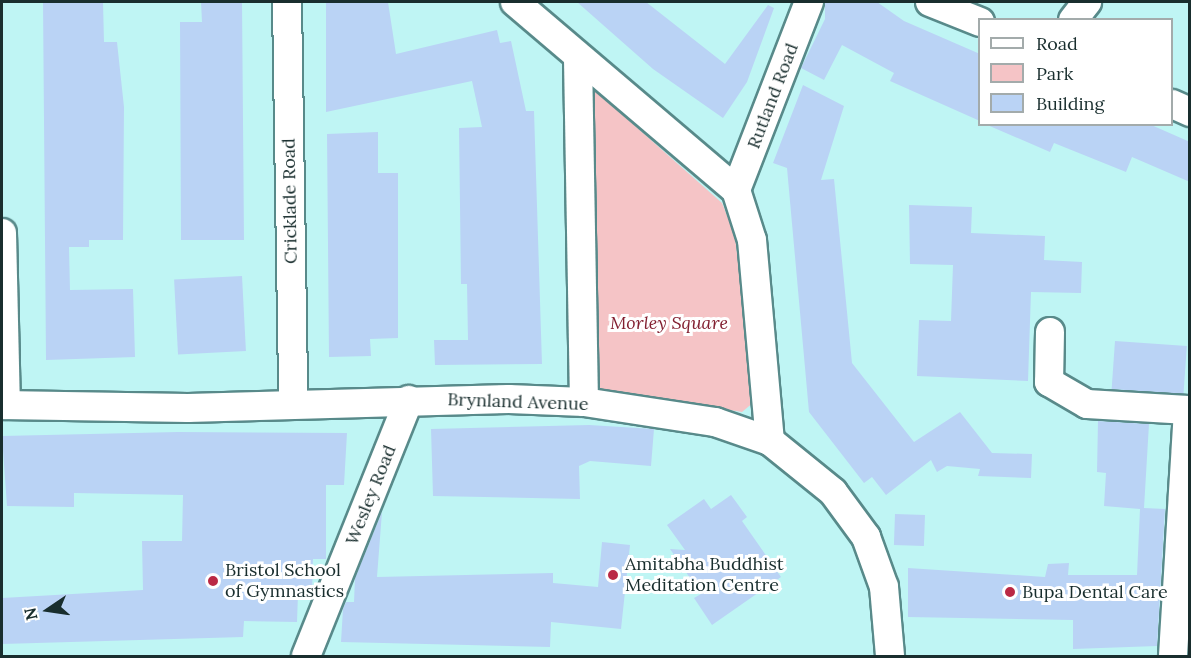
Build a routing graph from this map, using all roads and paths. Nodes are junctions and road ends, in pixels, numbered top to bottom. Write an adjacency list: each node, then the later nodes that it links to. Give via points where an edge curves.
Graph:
1 (287, 2): 15 (street, Cricklade Road)
2 (515, 2): 8 (street)
3 (809, 2): 11 (street, Rutland Road)
4 (930, 2): 7 (street)
5 (1087, 2): 6 (street)
6 (1075, 18)
7 (978, 21)
8 (578, 59): 11 (street, via 701,156); 16 (street)
9 (1173, 104): 10 (street)
10 (1190, 112)
11 (736, 190): 18 (street, via 752,240)
12 (2, 233): 17 (street)
13 (1050, 332): 21 (street, via 1049,382 1087,404 1188,410)
14 (409, 400): 15 (street, Brynland Avenue); 16 (street, Brynland Avenue); 19 (street, Wesley Road)
15 (293, 401): 17 (street, Brynland Avenue, via 188,408)
16 (584, 402): 18 (street, Brynland Avenue, via 715,422)
17 (4, 405)
18 (771, 441): 20 (street, Brynland Avenue, via 833,492 866,537 884,587)
19 (306, 657)
20 (890, 657)
21 (1173, 657)

